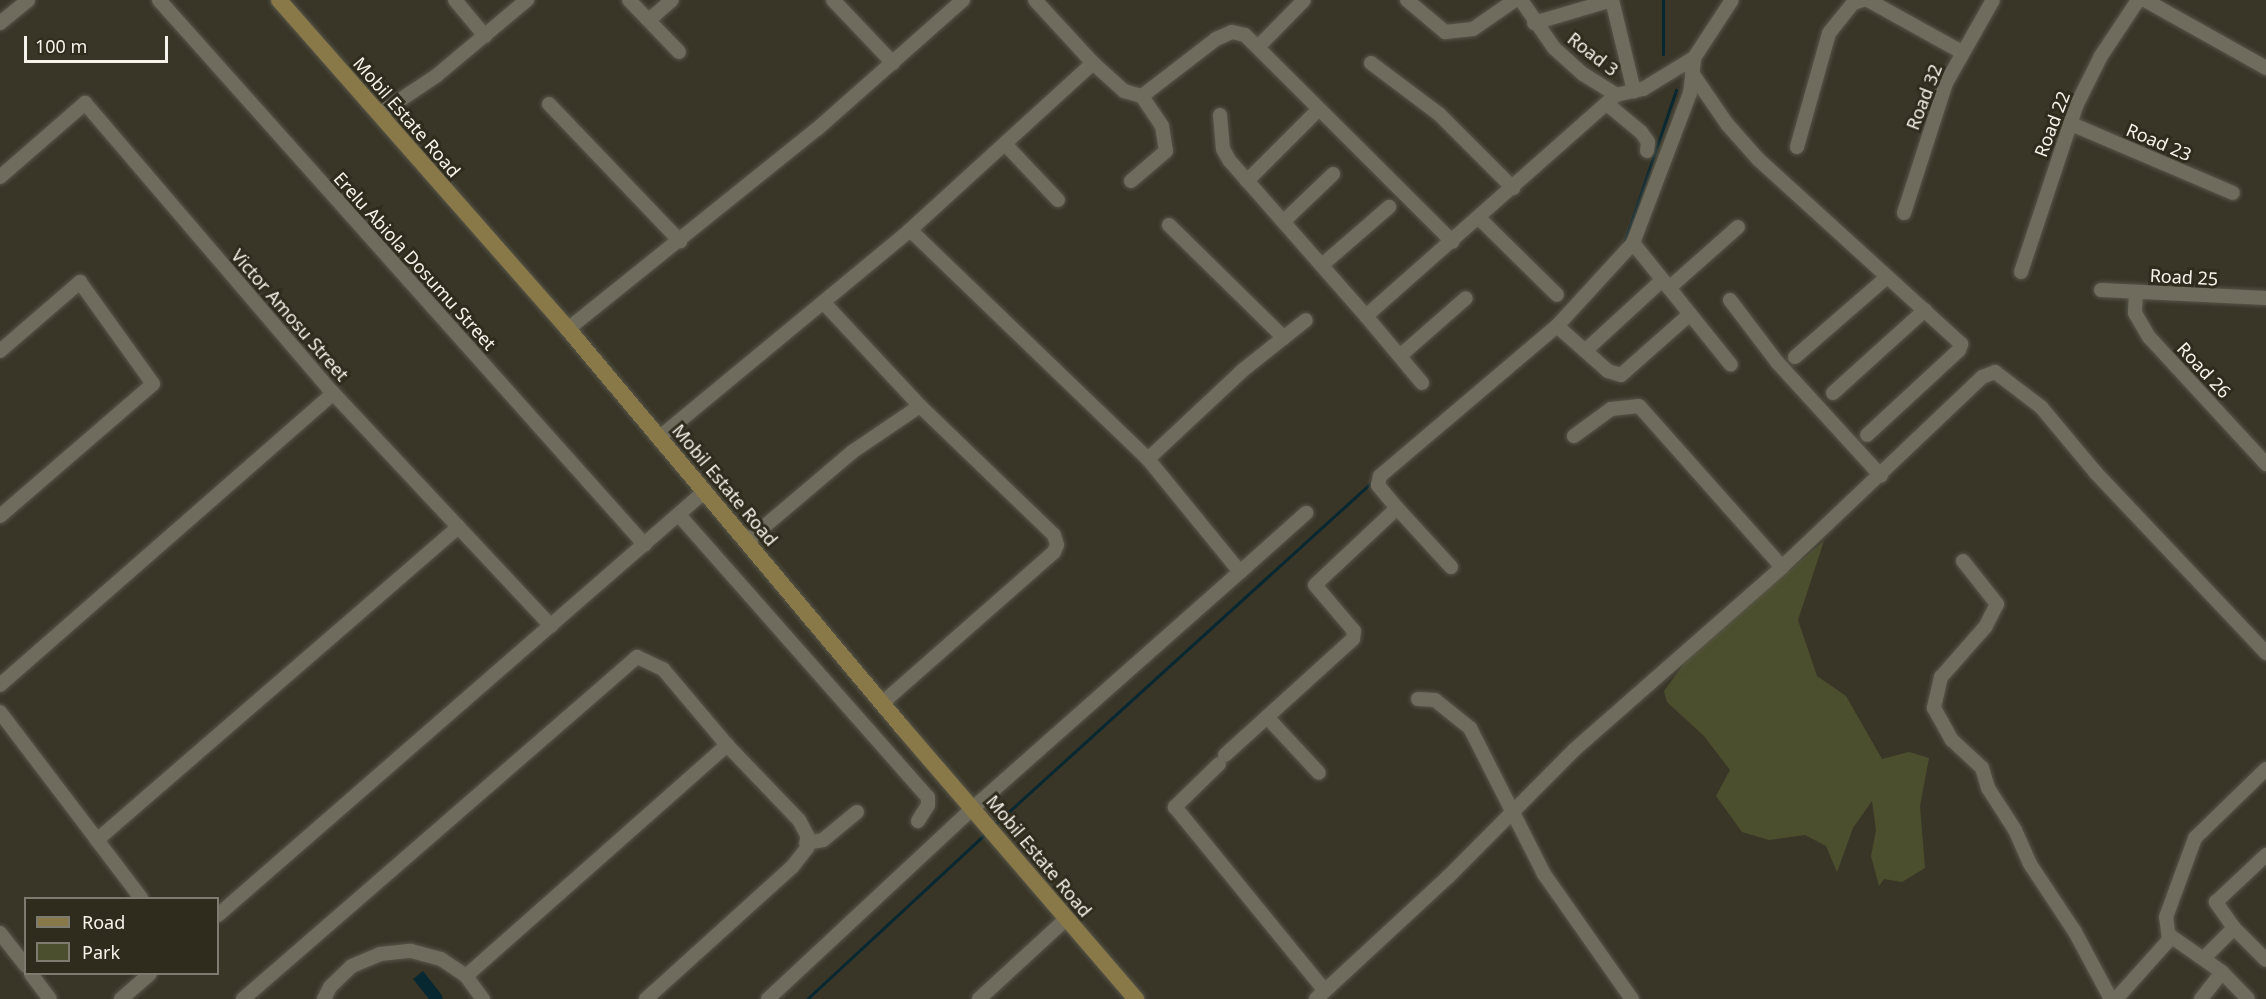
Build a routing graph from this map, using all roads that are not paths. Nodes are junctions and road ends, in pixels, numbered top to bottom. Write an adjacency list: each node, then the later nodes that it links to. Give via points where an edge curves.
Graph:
1 (28, 0): 23 (street)
2 (159, 0): 103 (street, Erelu Abiola Dosumu Street)
3 (279, 0): 39 (main road, Mobil Estate Road)
4 (455, 0): 25 (street)
5 (527, 0): 25 (street)
6 (629, 0): 22 (street)
7 (672, 0): 22 (street)
8 (833, 0): 30 (street)
9 (963, 0): 30 (street)
10 (1035, 0): 31 (street)
11 (1304, 0): 26 (street)
12 (1407, 0): 13 (street, via 1445,32 1473,29)
13 (1515, 0)
14 (1521, 0): 24 (street, Road 3)
15 (1612, 0): 24 (street); 35 (street)
16 (1732, 0): 29 (street, Road 3)
17 (1863, 0): 44 (street, via 1853,3 1829,33)
18 (1868, 0): 28 (street)
19 (1993, 0): 28 (street, Road 32)
20 (2138, 0): 42 (street, Road 22, via 2102,56)
21 (2145, 0): 33 (street)
22 (649, 20): 27 (street)
23 (0, 23)
24 (1534, 23): 37 (street, Road 3)
25 (485, 36): 39 (street, via 436,76)
26 (1259, 46): 36 (street, via 1245,35 1232,32 1216,39); 61 (street)
27 (679, 52)
28 (1962, 52): 54 (street, Road 32, via 1934,115)
29 (1694, 58): 34 (street); 35 (street, Road 3, via 1674,73)
30 (893, 63): 60 (street)
31 (1093, 63): 36 (street, via 1124,91); 43 (street)
32 (1371, 63): 50 (street, via 1439,114)
33 (2266, 68)
34 (1692, 73): 62 (street, via 1686,104); 65 (street, via 1741,142)
35 (1634, 91): 37 (street, Road 3)
36 (1142, 96): 48 (street, via 1162,126 1166,151)
37 (1612, 100): 45 (street, via 1648,142); 50 (street)
38 (549, 104): 60 (street)
39 (379, 114): 79 (main road, Mobil Estate Road)
40 (1220, 115): 49 (street, via 1225,155)
41 (1312, 115): 49 (street)
42 (2069, 123): 51 (street, Road 23); 64 (street, Road 22)
43 (1005, 144): 52 (street); 59 (street)
44 (1797, 147)
45 (1647, 151)
46 (1333, 174): 56 (street)
47 (0, 177): 87 (street, Victor Amosu Street, via 85,103)
48 (1131, 181)
49 (1247, 181): 56 (street)
50 (1513, 188): 55 (street)
51 (2234, 193)
52 (1058, 200)
53 (1389, 207): 63 (street)
54 (1904, 213)
55 (1480, 219): 61 (street); 69 (street)
56 (1284, 221): 63 (street)
57 (1169, 225): 80 (street)
58 (1738, 227): 66 (street)
59 (910, 230): 73 (street); 93 (street)
60 (680, 241): 79 (street)
61 (1453, 242): 76 (street)
62 (1634, 243): 66 (street); 78 (street)
63 (1322, 265): 76 (street)
64 (2021, 272)
65 (1887, 277): 74 (street); 84 (street)
66 (1665, 284): 75 (street); 81 (street)
67 (2101, 290): 68 (street, Road 25)
68 (2136, 292): 71 (street, Road 25); 94 (street, Road 26, via 2135,313 2149,337)
69 (1557, 295)
70 (1466, 298): 83 (street)
71 (2266, 298)
72 (1730, 300): 95 (street, via 1777,362)
73 (824, 303): 89 (street); 92 (street)
74 (1925, 309): 88 (street); 90 (street, via 1958,338 1959,350)
75 (1690, 314): 81 (street, via 1621,375 1608,371); 85 (street)
76 (1366, 316): 83 (street)
77 (1306, 320): 80 (street)
78 (1557, 326): 81 (street); 97 (street, via 1380,476 1378,485)
79 (568, 329): 92 (main road, Mobil Estate Road)
80 (1284, 338): 93 (street, via 1243,370)
81 (1586, 350)
82 (0, 351): 100 (street, via 80,282 153,384)
83 (1401, 355): 86 (street)
84 (1795, 357)
85 (1731, 365)
86 (1422, 383)
87 (333, 393): 101 (street, Victor Amosu Street); 110 (street)
88 (1833, 393)
89 (920, 406): 102 (street, via 852,452); 112 (street, via 1054,535 1057,545 1054,552)
90 (1867, 435)
91 (1574, 436): 106 (street, via 1611,409 1639,406)
92 (660, 437): 96 (main road, Mobil Estate Road)
93 (1148, 459): 107 (street)
94 (2266, 464)
95 (1881, 476): 106 (street); 109 (street, via 1982,377 1995,372 2004,376 2041,407 2096,472)
96 (705, 491): 99 (street); 102 (main road, Mobil Estate Road)
97 (1397, 508): 105 (street); 114 (street, via 1316,581 1317,588 1354,631 1353,639)
98 (1306, 513): 107 (street)
99 (679, 515): 103 (street); 121 (street, via 928,797 928,805)
100 (0, 516)
101 (458, 527): 108 (street, Victor Amosu Street); 122 (street)
102 (746, 542): 112 (main road, Mobil Estate Road)
103 (645, 545): 108 (street)
104 (1963, 561): 150 (street, via 1997,604 1986,626 1941,677 1934,694 1934,708 1952,740 1982,768 2030,864 2075,932)
105 (1451, 567)
106 (1782, 567): 119 (street, via 1628,699)
107 (1240, 572): 118 (street)
108 (551, 626): 126 (street)
109 (2266, 653)
110 (0, 685)
111 (1418, 699): 119 (street, via 1435,700 1470,728)
112 (882, 703): 118 (main road, Mobil Estate Road)
113 (0, 712): 122 (street)
114 (1267, 717): 117 (street); 138 (street, via 1177,801 1178,813)
115 (726, 746): 123 (street, via 799,820); 137 (street); 142 (street, via 663,669 637,657)
116 (2266, 769): 130 (street, via 2195,838 2166,917)
117 (1319, 773)
118 (973, 808): 127 (main road, Mobil Estate Road); 146 (street)
119 (1515, 810): 138 (street); 149 (street, via 1545,874)
120 (857, 812): 123 (street, via 823,840)
121 (918, 821)
122 (97, 840): 125 (street)
123 (807, 843): 145 (street, via 792,867)
124 (2266, 855): 128 (street, via 2216,902)
125 (140, 897)
126 (219, 914)
127 (1066, 919): 147 (street); 148 (main road, Mobil Estate Road)
128 (2234, 928): 131 (street); 132 (street)
129 (0, 933): 133 (street)
130 (2169, 935): 131 (street); 139 (street, via 2165,947)
131 (2204, 958): 134 (street)
132 (2266, 960)
133 (24, 963)
134 (2222, 972): 151 (street); 152 (street)
135 (32, 975): 140 (street)
136 (149, 975): 141 (street)
137 (466, 976): 143 (street, via 441,958 411,951 380,954 340,976); 144 (street)
138 (1321, 995)
139 (2124, 996)
140 (50, 999)
141 (121, 999)
142 (243, 999)
143 (324, 999)
144 (483, 999)
145 (646, 999)
146 (768, 999)
147 (979, 999)
148 (1136, 999)
149 (1632, 999)
150 (2111, 999)
151 (2201, 999)
152 (2248, 999)

